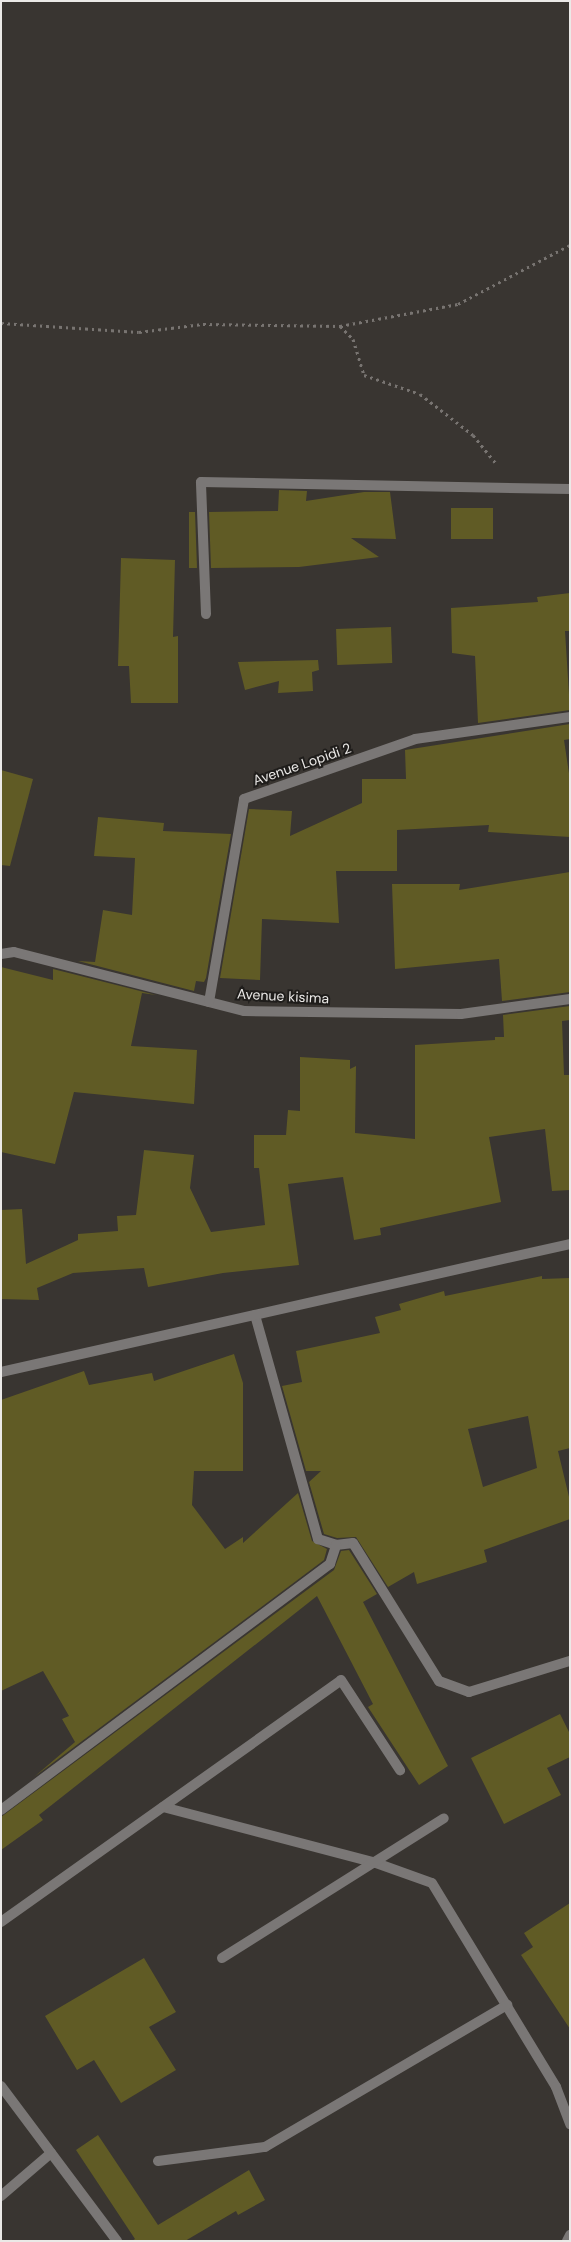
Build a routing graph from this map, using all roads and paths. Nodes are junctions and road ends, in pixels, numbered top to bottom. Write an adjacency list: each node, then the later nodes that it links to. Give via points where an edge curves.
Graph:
1 (570, 245): 3 (path, via 458,304)
2 (1, 323): 3 (path, via 139,332 203,324)
3 (340, 326): 4 (path, via 353,339 364,375 420,394 473,435)
4 (501, 471)
5 (570, 489): 6 (street, via 201,482)
6 (206, 614)
7 (570, 717): 10 (street, Avenue Lopidi 2, via 414,739 244,799)
8 (1, 954): 10 (street, Avenue kisima, via 14,952)
9 (570, 998): 10 (street, Avenue kisima, via 461,1014 244,1011)
10 (209, 1002)
11 (570, 1244): 12 (street)
12 (255, 1315): 13 (street); 14 (street, via 318,1539)
13 (1, 1372)
14 (336, 1546): 15 (street, via 353,1543 439,1681 469,1692); 18 (street, via 330,1564)
15 (570, 1661)
16 (400, 1770): 17 (street, via 341,1680)
17 (163, 1807): 20 (street); 21 (street)
18 (1, 1810)
19 (444, 1818): 20 (street)
20 (376, 1863): 22 (street); 23 (street, via 432,1883)
21 (1, 1922)
22 (222, 1958)
23 (507, 2005): 25 (street, via 556,2086); 27 (street, via 265,2147)
24 (1, 2086): 26 (street)
25 (570, 2124)
26 (51, 2153): 28 (street); 30 (street)
27 (158, 2162)
28 (1, 2196)
29 (570, 2235): 31 (street)
30 (117, 2241)
31 (567, 2241)

